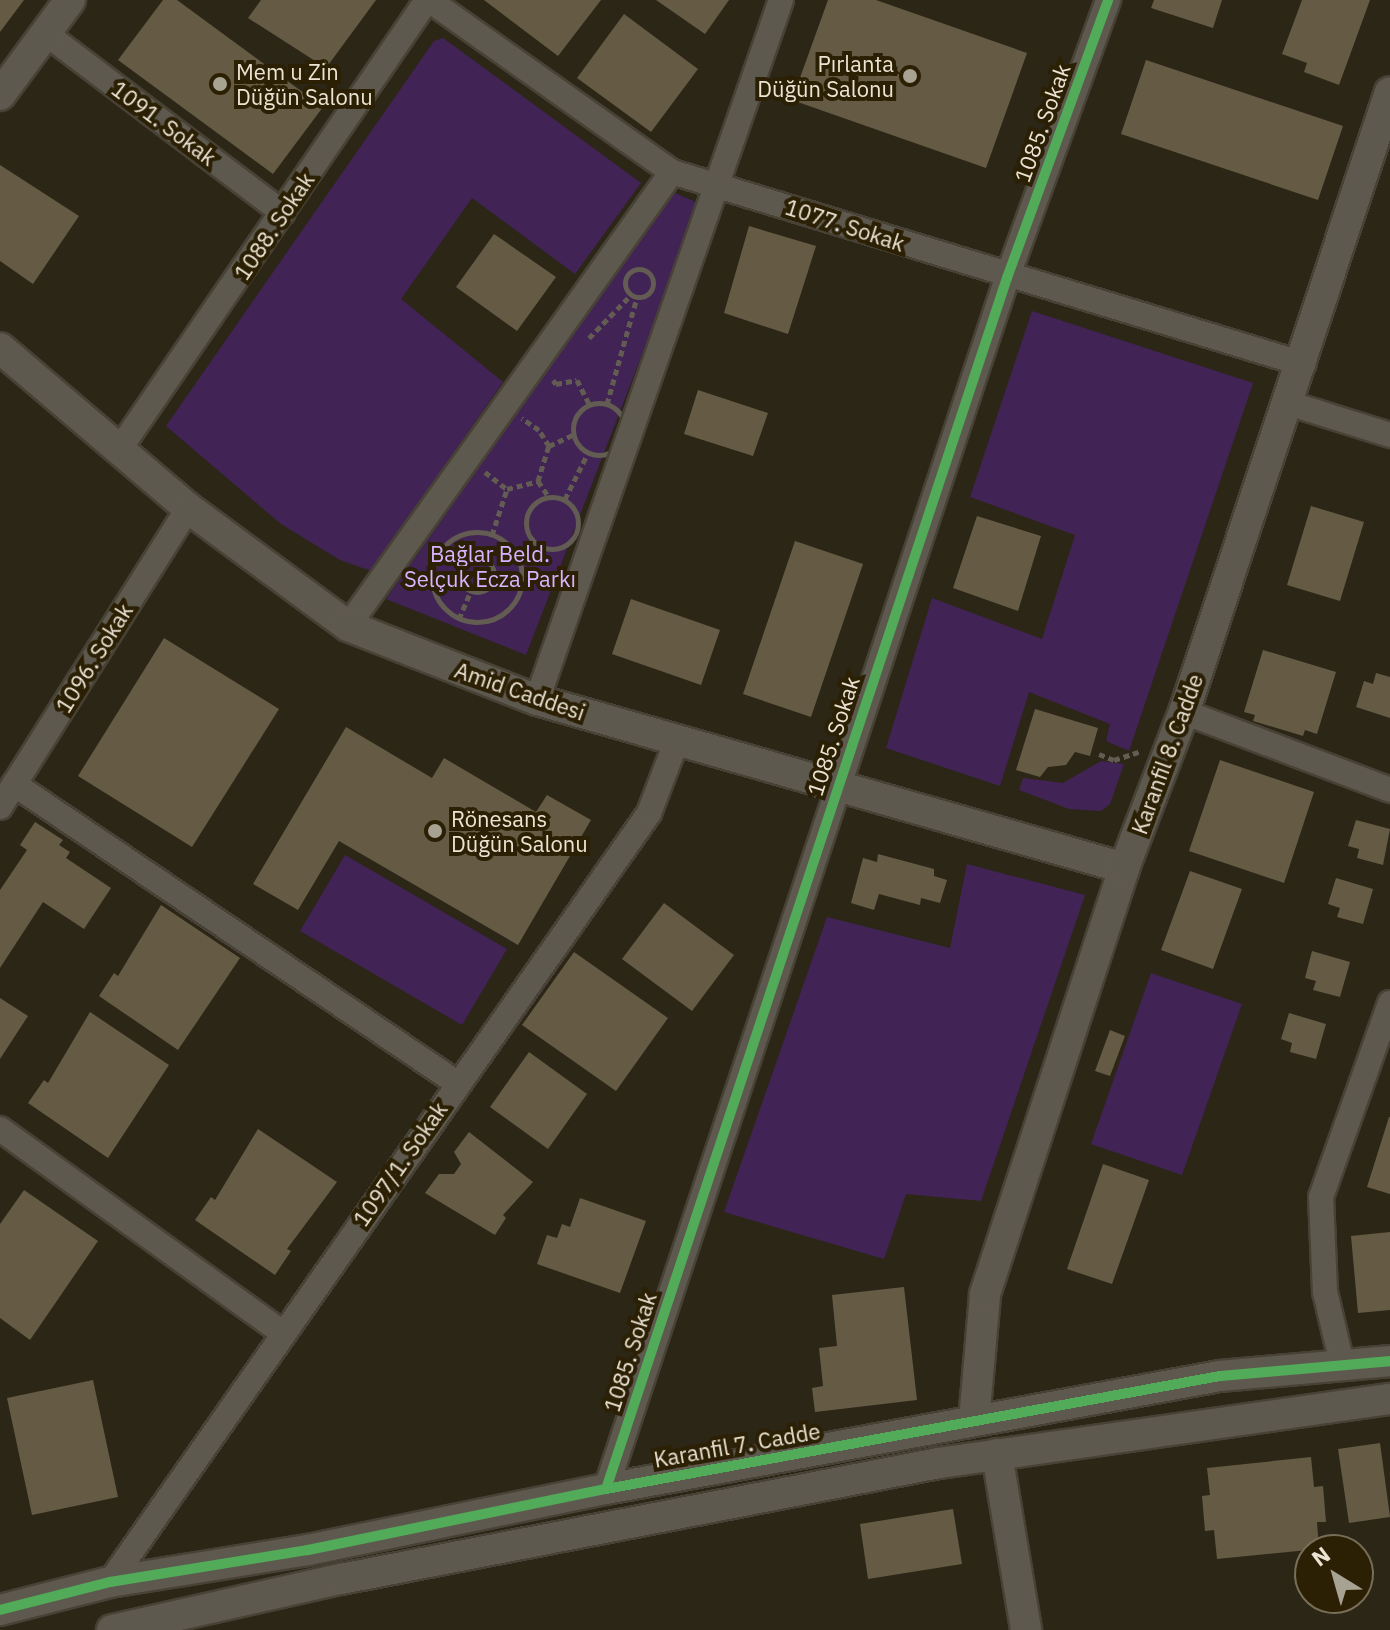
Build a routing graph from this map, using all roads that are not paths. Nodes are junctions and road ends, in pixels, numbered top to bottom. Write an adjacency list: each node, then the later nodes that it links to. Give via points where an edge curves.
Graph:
1 (70, 0): 5 (street)
2 (428, 0): 8 (street, 1077. Sokak); 10 (street, 1088. Sokak)
3 (781, 0): 9 (street)
4 (1108, 0): 11 (street, 1085. Sokak)
5 (45, 33): 7 (street); 10 (street, 1091. Sokak)
6 (1390, 92): 13 (street, Karanfil 8. Cadde)
7 (0, 95)
8 (672, 172): 9 (street, 1077. Sokak); 18 (street)
9 (721, 184): 11 (street, 1077. Sokak); 19 (street)
10 (283, 213): 16 (street, 1088. Sokak)
11 (1007, 278): 13 (street, 1077. Sokak); 22 (street, 1085. Sokak)
12 (0, 348): 16 (street, Amid Caddesi)
13 (1303, 364): 14 (street, Karanfil 8. Cadde)
14 (1288, 403): 15 (street); 20 (street, Karanfil 8. Cadde)
15 (1390, 435)
16 (119, 450): 17 (street, Amid Caddesi)
17 (188, 508): 18 (street, Amid Caddesi); 23 (street, 1096. Sokak)
18 (348, 626): 19 (street, Amid Caddesi)
19 (537, 700): 21 (street, Amid Caddesi)
20 (1184, 712): 24 (street); 26 (street, Karanfil 8. Cadde)
21 (677, 740): 22 (street, Amid Caddesi); 28 (street, 1097/1. Sokak, via 649,813)
22 (838, 783): 26 (street, Amid Caddesi); 36 (street, 1085. Sokak)
23 (14, 784): 25 (street, 1096. Sokak); 28 (street)
24 (1390, 790)
25 (0, 807)
26 (1124, 868): 34 (street, Karanfil 8. Cadde, via 985,1294)
27 (1390, 1003): 32 (street, via 1321,1197 1325,1292)
28 (457, 1083): 30 (street, 1097/1. Sokak)
29 (0, 1129): 30 (street)
30 (283, 1333): 37 (street, 1097/1. Sokak)
31 (1390, 1361): 32 (street, Karanfil 7. Cadde)
32 (1343, 1368): 34 (street, Karanfil 7. Cadde, via 1220,1376)
33 (1390, 1399): 35 (street)
34 (974, 1421): 36 (street, Karanfil 7. Cadde)
35 (997, 1454): 39 (street, via 341,1579); 41 (street)
36 (606, 1489): 37 (street, Karanfil 7. Cadde, via 308,1550)
37 (110, 1582): 38 (street, Karanfil 7. Cadde)
38 (0, 1610)
39 (160, 1625): 40 (street)
40 (112, 1630)
41 (1026, 1630)

